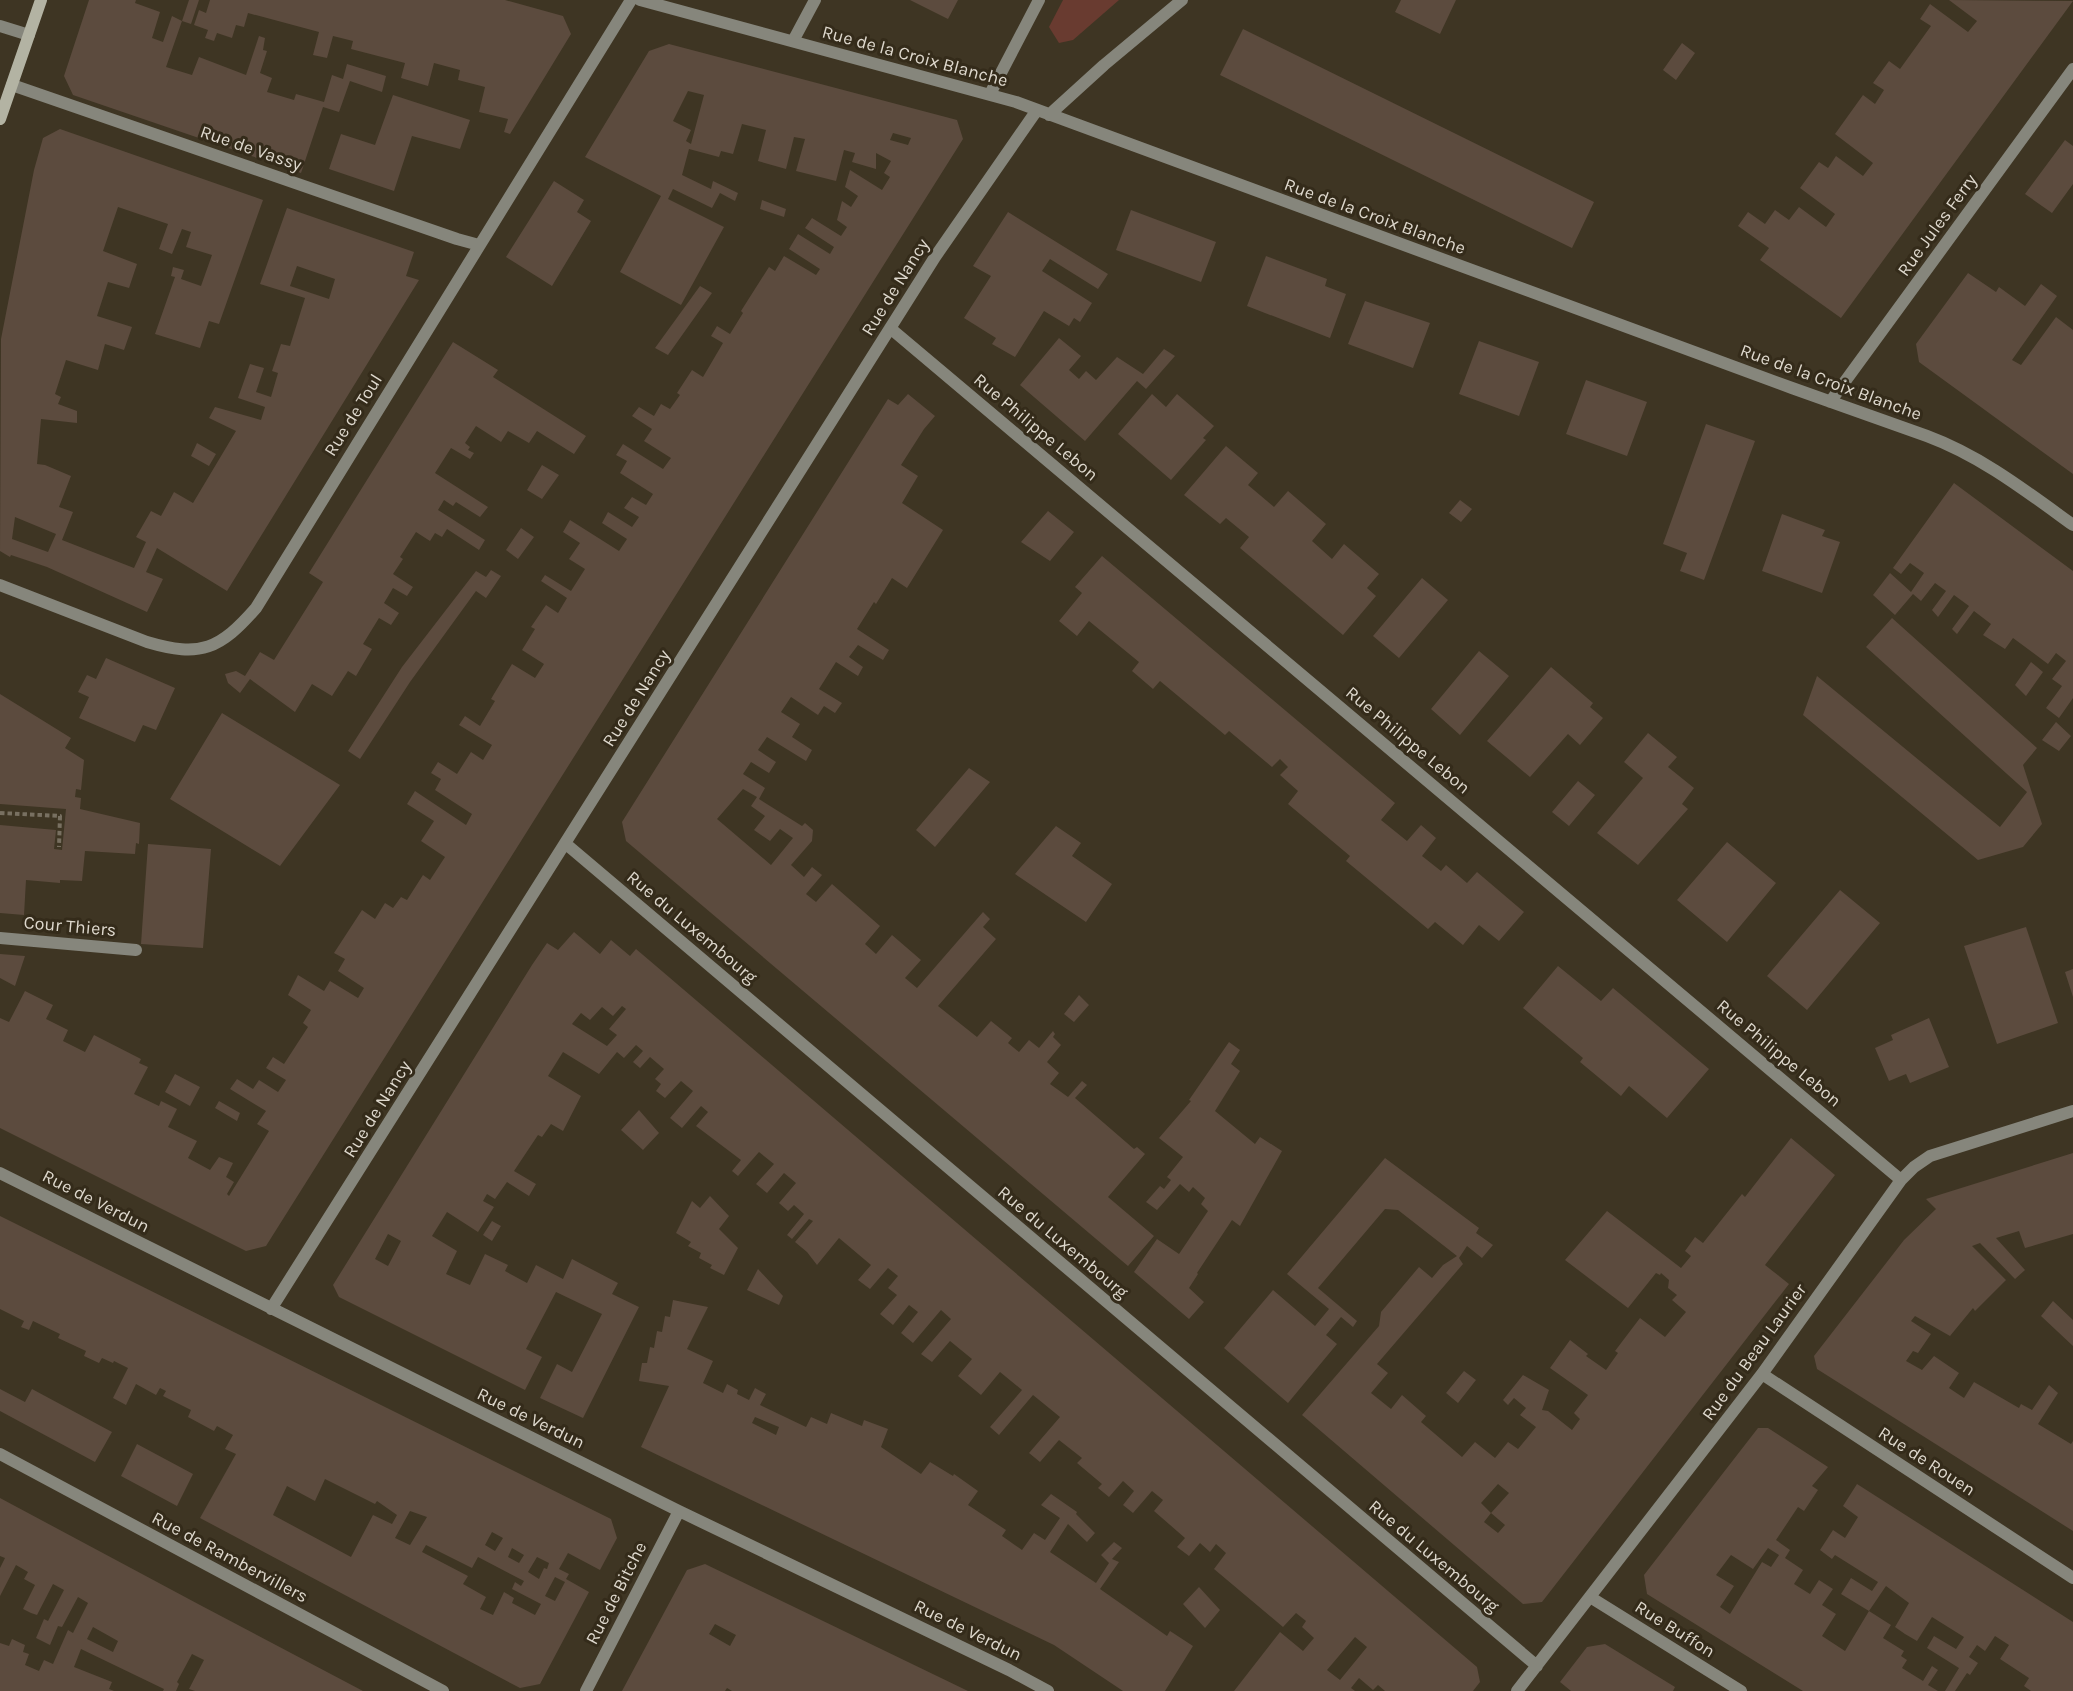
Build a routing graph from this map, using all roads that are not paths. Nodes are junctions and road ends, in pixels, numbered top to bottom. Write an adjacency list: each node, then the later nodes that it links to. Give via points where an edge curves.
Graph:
1 (41, 0): 8 (street)
2 (631, 0): 16 (street, Rue de Toul)
3 (640, 0): 9 (street, Rue de la Croix Blanche)
4 (815, 0): 9 (street)
5 (1039, 0): 12 (street)
6 (1182, 0): 14 (street)
7 (0, 26): 8 (street)
8 (29, 35): 11 (street)
9 (793, 41): 12 (street, Rue de la Croix Blanche)
10 (2073, 69): 18 (street, Rue Jules Ferry)
11 (12, 85): 15 (street); 16 (street, Rue de Vassy)
12 (990, 94): 13 (street, Rue de la Croix Blanche)
13 (1037, 110): 14 (street, Rue de la Croix Blanche); 17 (street, Rue de Nancy, via 934,257)
14 (1049, 115): 18 (street, Rue de la Croix Blanche)
15 (0, 119)
16 (479, 244): 20 (street, Rue de Toul, via 256,608 237,630 216,645 172,650)
17 (890, 328): 21 (street, Rue de Nancy); 26 (street, Rue Philippe Lebon)
18 (1830, 402): 19 (street, Rue de la Croix Blanche, via 1947,443 2001,473)
19 (2073, 525)
20 (0, 585)
21 (566, 844): 27 (street, Rue de Nancy); 33 (street, Rue du Luxembourg)
22 (0, 938): 23 (street, Cour Thiers)
23 (136, 950)
24 (2073, 1111): 26 (street, Rue du Beau Laurier, via 1930,1156)
25 (0, 1173): 27 (street, Rue de Verdun)
26 (1901, 1180): 28 (street, Rue du Beau Laurier)
27 (271, 1309): 30 (street, Rue de Verdun)
28 (1762, 1374): 31 (street, Rue de Rouen); 32 (street, Rue du Beau Laurier)
29 (0, 1455): 34 (street, Rue de Rambervillers)
30 (679, 1511): 35 (street, Rue de Bitche); 36 (street, Rue de Verdun)
31 (2073, 1578)
32 (1590, 1597): 33 (street, Rue du Beau Laurier); 38 (street, Rue Buffon)
33 (1537, 1666): 37 (street, Rue du Beau Laurier)
34 (443, 1691)
35 (586, 1691)
36 (1048, 1691)
37 (1517, 1691)
38 (1741, 1691)

